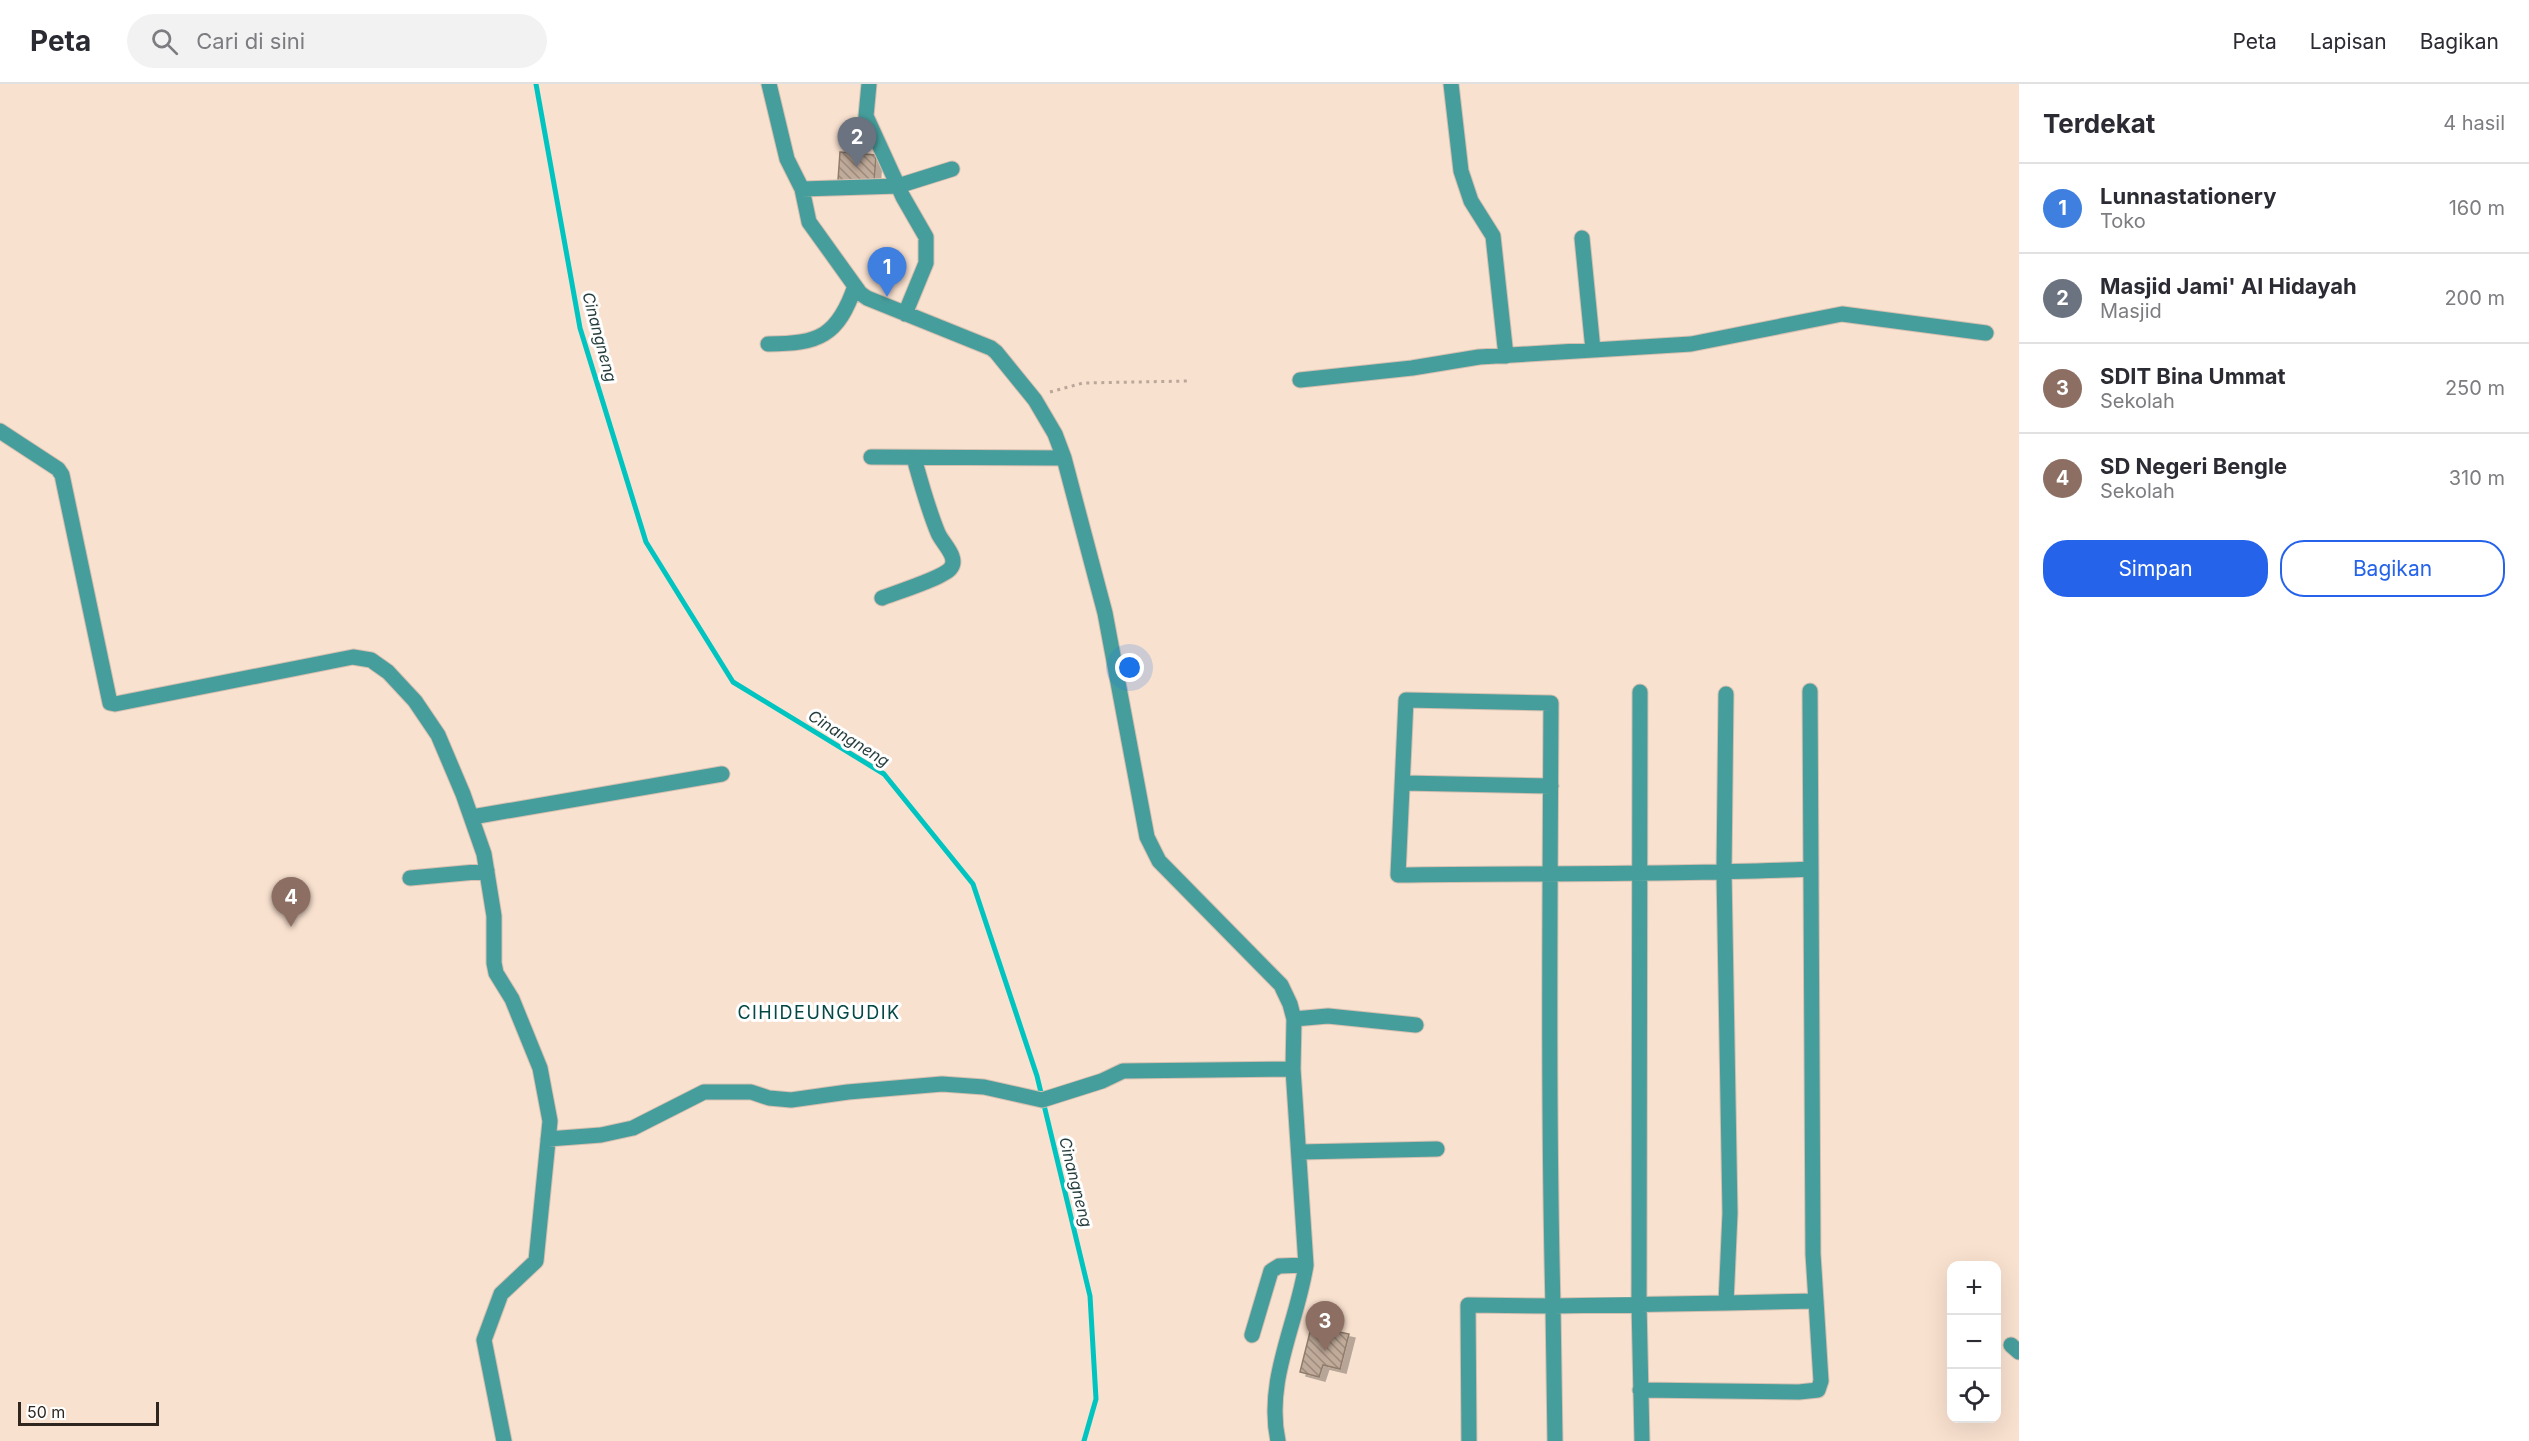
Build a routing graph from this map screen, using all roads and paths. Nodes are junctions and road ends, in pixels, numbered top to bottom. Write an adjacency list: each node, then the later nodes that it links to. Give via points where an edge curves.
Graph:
1 (769, 84): 6 (street, via 787,159)
2 (868, 84): 5 (street, via 866,116)
3 (1451, 84): 13 (street, via 1461,171 1471,201 1493,236)
4 (952, 169): 5 (street)
5 (898, 186): 6 (street); 9 (street, via 926,237 927,249 921,278)
6 (802, 189): 8 (street, via 809,222)
7 (1582, 238): 12 (street)
8 (855, 286): 9 (street, via 867,298); 11 (street, via 847,309 831,329 800,344)
9 (905, 314): 16 (street, via 991,348)
10 (1986, 333): 12 (street, via 1842,314 1691,344)
11 (768, 344)
12 (1593, 350): 13 (street)
13 (1506, 356): 14 (street)
14 (1300, 380)
15 (1189, 381): 16 (path, via 1083,383 1055,389)
16 (1035, 400): 20 (street)
17 (0, 431): 28 (street, via 55,467 62,476 110,702 363,657 388,672 421,709 438,735)
18 (871, 458): 19 (street)
19 (914, 458): 20 (street); 21 (street, via 938,534 953,563 938,576)
20 (1064, 458): 35 (street, via 1105,613 1147,837 1159,861 1281,985)
21 (882, 598)
22 (1810, 691): 29 (street)
23 (1640, 692): 31 (street)
24 (1726, 694): 32 (street)
25 (722, 774): 28 (street)
26 (1403, 783): 27 (street); 27 (street, via 1406,700 1551,702); 33 (street, via 1398,875)
27 (1551, 786): 33 (street)
28 (472, 818): 30 (street)
29 (1811, 869): 32 (street); 42 (street)
30 (487, 871): 34 (street); 38 (street, via 496,973 512,999 540,1068 550,1120)
31 (1640, 872): 32 (street); 33 (street); 43 (street)
32 (1724, 872): 44 (street, via 1730,1213)
33 (1550, 873): 45 (street)
34 (410, 878)
35 (1294, 1019): 36 (street, via 1328,1016); 37 (street)
36 (1416, 1025)
37 (1293, 1069): 38 (street, via 1123,1071 1042,1100 984,1087 942,1084 791,1100 752,1092 704,1092 633,1128 601,1135); 40 (street)
38 (548, 1138): 48 (street, via 536,1261 501,1294 484,1340)
39 (1437, 1149): 40 (street)
40 (1300, 1152): 41 (street)
41 (1306, 1265): 46 (street, via 1279,1266 1271,1271); 49 (street, via 1279,1368 1274,1415)
42 (1816, 1301): 44 (street); 47 (street, via 1821,1381 1818,1390)
43 (1639, 1304): 44 (street); 45 (street); 47 (street)
44 (1726, 1304)
45 (1553, 1306): 50 (street, via 1468,1305); 51 (street)
46 (1252, 1335)
47 (1640, 1390): 52 (street)
48 (504, 1441)
49 (1278, 1441)
50 (1469, 1441)
51 (1555, 1441)
52 (1642, 1441)

